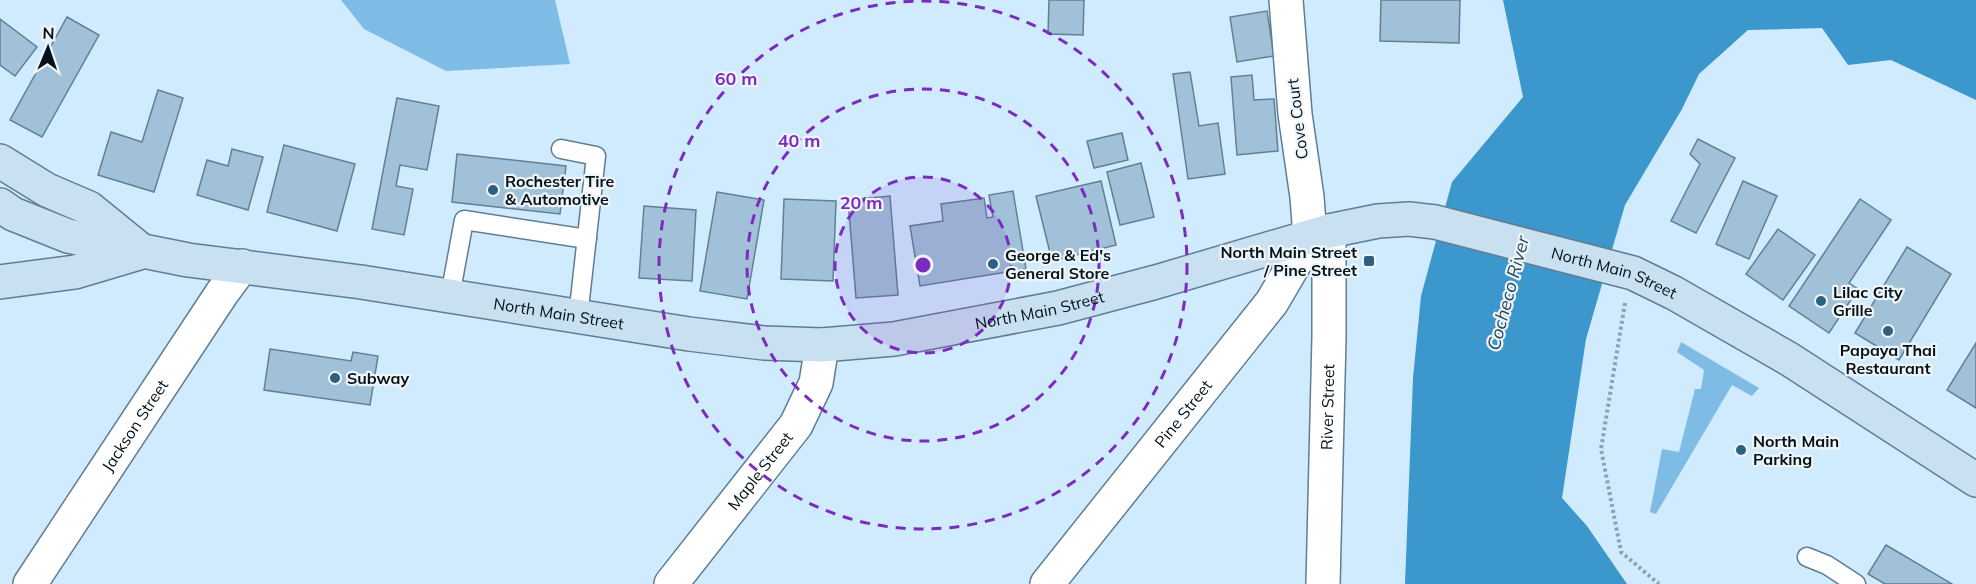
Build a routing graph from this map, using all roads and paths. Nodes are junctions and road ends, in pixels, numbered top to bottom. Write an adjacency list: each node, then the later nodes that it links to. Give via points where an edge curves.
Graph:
1 (1286, 0): 5 (street, Cove Court, via 1295,114 1307,197)
2 (561, 149): 6 (lane, via 596,156)
3 (0, 161): 7 (main road, North Main Street, via 47,190 88,208)
4 (0, 205): 7 (main road, North Main Street, via 68,236)
5 (1319, 234): 10 (main road, North Main Street, via 1378,221 1435,222); 13 (main road, North Main Street, via 1058,308 894,339); 18 (street, Pine Street, via 1272,302); 19 (street, River Street, via 1329,337)
6 (587, 238): 11 (lane, via 464,220); 12 (lane)
7 (143, 252): 8 (main road, North Main Street); 9 (main road, North Main Street, via 75,272)
8 (242, 266): 11 (main road, North Main Street); 16 (street, Jackson Street)
9 (3, 284)
10 (1629, 286): 14 (main road, North Main Street, via 1674,293 1789,359); 20 (path, via 1600,449 1621,552)
11 (450, 296): 12 (main road, North Main Street)
12 (578, 317): 13 (main road, North Main Street, via 764,343)
13 (822, 345): 17 (street, Maple Street, via 816,383 796,425)
14 (1976, 480)
15 (1806, 557): 21 (lane)
16 (30, 584)
17 (671, 584)
18 (1047, 584)
19 (1323, 584)
20 (1659, 584)
21 (1857, 584)

